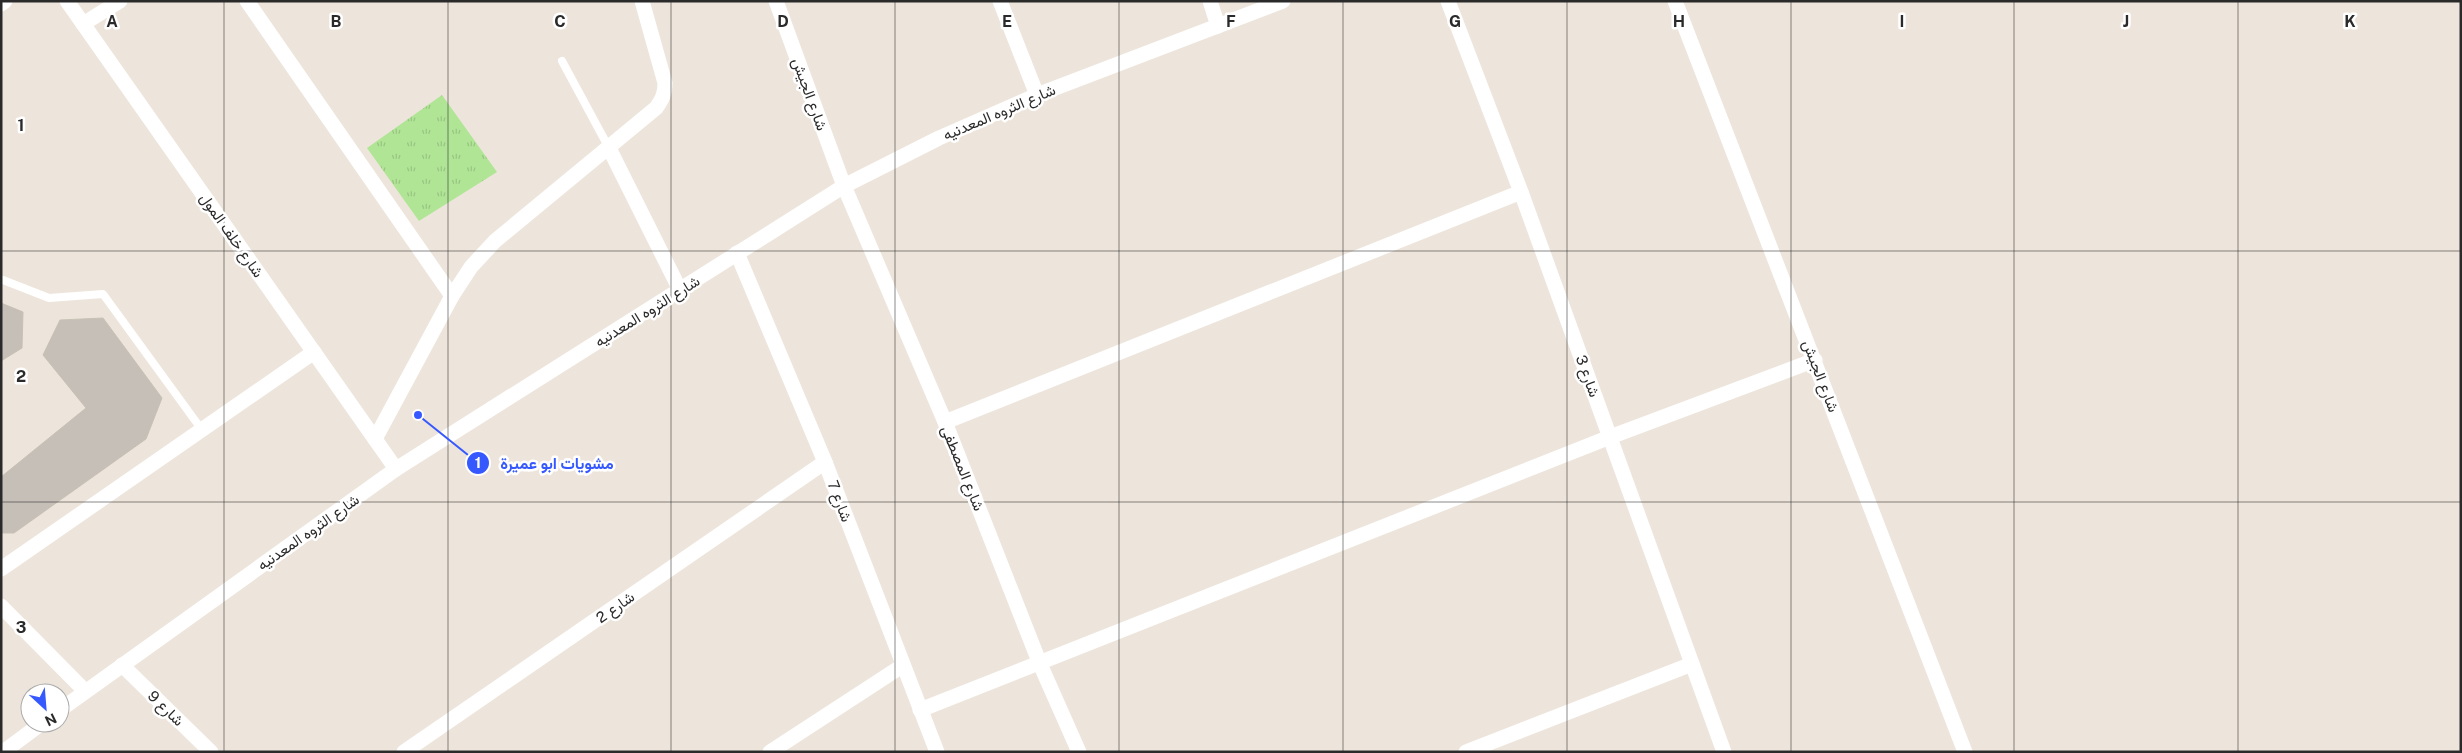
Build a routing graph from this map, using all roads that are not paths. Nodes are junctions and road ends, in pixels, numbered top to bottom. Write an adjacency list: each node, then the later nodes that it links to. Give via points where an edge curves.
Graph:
1 (5, 1): 12 (street)
2 (67, 1): 13 (street, شارع خلف المول)
3 (120, 1): 13 (street)
4 (247, 1): 23 (street)
5 (642, 1): 17 (street, via 665,83 665,94 656,108)
6 (776, 1): 18 (street, شارع الجيش)
7 (1000, 1): 16 (street)
8 (1210, 1): 14 (street)
9 (1283, 1): 14 (street, شارع الثروه المعدنيه)
10 (1448, 1): 19 (street, شارع 3)
11 (1674, 1): 25 (street, شارع الجيش)
12 (1, 4)
13 (84, 24): 24 (street, شارع خلف المول)
14 (1218, 26): 16 (street, شارع الثروه المعدنيه)
15 (562, 61): 17 (lane)
16 (1037, 95): 18 (street, شارع الثروه المعدنيه, via 939,138)
17 (609, 148): 22 (street); 23 (street, via 495,242 471,267)
18 (844, 186): 20 (street, شارع الثروه المعدنيه); 26 (street, شارع المصطفى)
19 (1521, 192): 26 (street); 28 (street, شارع 3)
20 (737, 254): 22 (street, شارع الثروه المعدنيه); 30 (street, شارع 7)
21 (3, 280): 27 (lane, via 49,298 103,294)
22 (680, 290): 31 (street, شارع الثروه المعدنيه)
23 (452, 296): 29 (street)
24 (314, 352): 27 (street); 29 (street, شارع خلف المول)
25 (1815, 360): 28 (street); 50 (street, شارع الجيش)
26 (945, 422): 34 (street, شارع المصطفى)
27 (202, 430): 32 (street)
28 (1610, 437): 34 (street); 35 (street, شارع 3)
29 (375, 439): 31 (street, شارع خلف المول)
30 (825, 462): 37 (street, شارع 7); 44 (street, شارع 2)
31 (396, 469): 36 (street, شارع الثروه المعدنيه)
32 (1, 569)
33 (1, 606): 38 (street)
34 (1040, 664): 40 (street); 47 (street, شارع المصطفى)
35 (1692, 664): 48 (street); 49 (street, شارع 3)
36 (122, 665): 38 (street, شارع الثروه المعدنيه); 43 (street, شارع 9)
37 (902, 666): 40 (street, شارع 7); 45 (street)
38 (85, 691): 39 (street, شارع الثروه المعدنيه)
39 (70, 702)
40 (920, 710): 46 (street, شارع 7)
41 (29, 733): 42 (street)
42 (3, 752)
43 (211, 752)
44 (404, 752)
45 (770, 752)
46 (937, 752)
47 (1079, 752)
48 (1466, 752)
49 (1724, 752)
50 (1965, 752)

